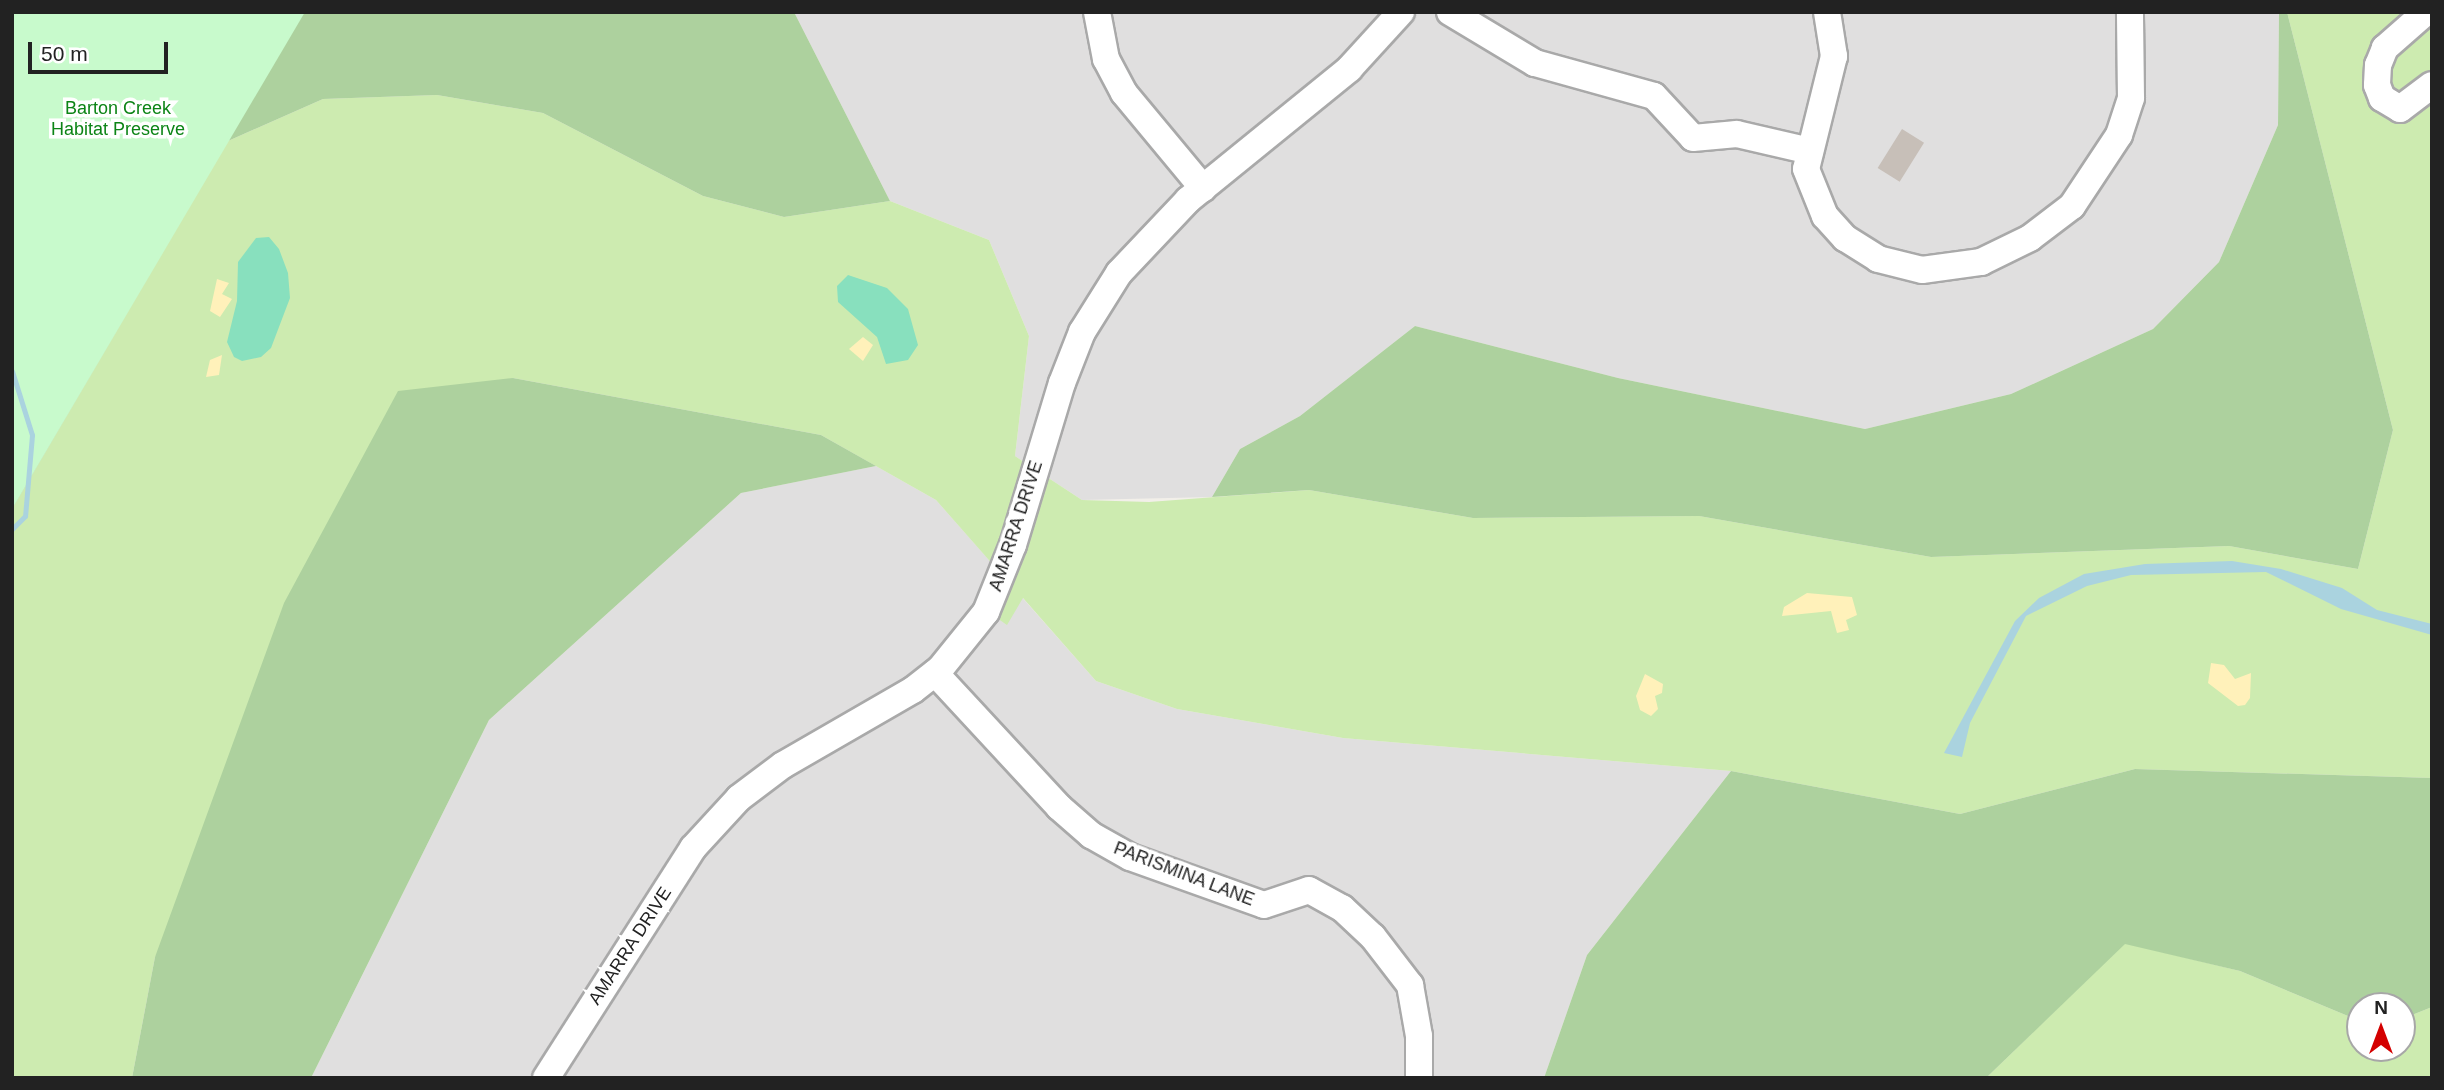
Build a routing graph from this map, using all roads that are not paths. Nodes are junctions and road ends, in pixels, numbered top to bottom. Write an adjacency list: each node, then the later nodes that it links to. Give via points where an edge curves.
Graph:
1 (1097, 12): 9 (street, via 1106,59 1124,93)
2 (1401, 12): 9 (street, AMARRA DRIVE, via 1349,69)
3 (1450, 12): 8 (street, via 1535,63 1654,96 1693,138 1737,134)
4 (1827, 12): 8 (street, via 1834,56)
5 (2130, 12): 8 (street, via 2131,98 2119,135 2097,174 2072,206 2030,238 1982,262 1922,270 1878,259 1845,238 1825,216)
6 (2426, 12): 7 (street, via 2385,48 2377,85 2382,98 2400,109)
7 (2432, 85)
8 (1808, 160)
9 (1203, 188): 10 (street, AMARRA DRIVE, via 1150,236 1119,273 1082,332 1047,422 1003,575 986,612)
10 (935, 673): 11 (street, AMARRA DRIVE, via 783,765 739,798 693,848); 12 (street, PARISMINA LANE, via 1059,807 1091,835 1130,857 1264,905 1309,890 1342,908 1373,937 1410,985 1419,1036)
11 (546, 1078)
12 (1419, 1078)

